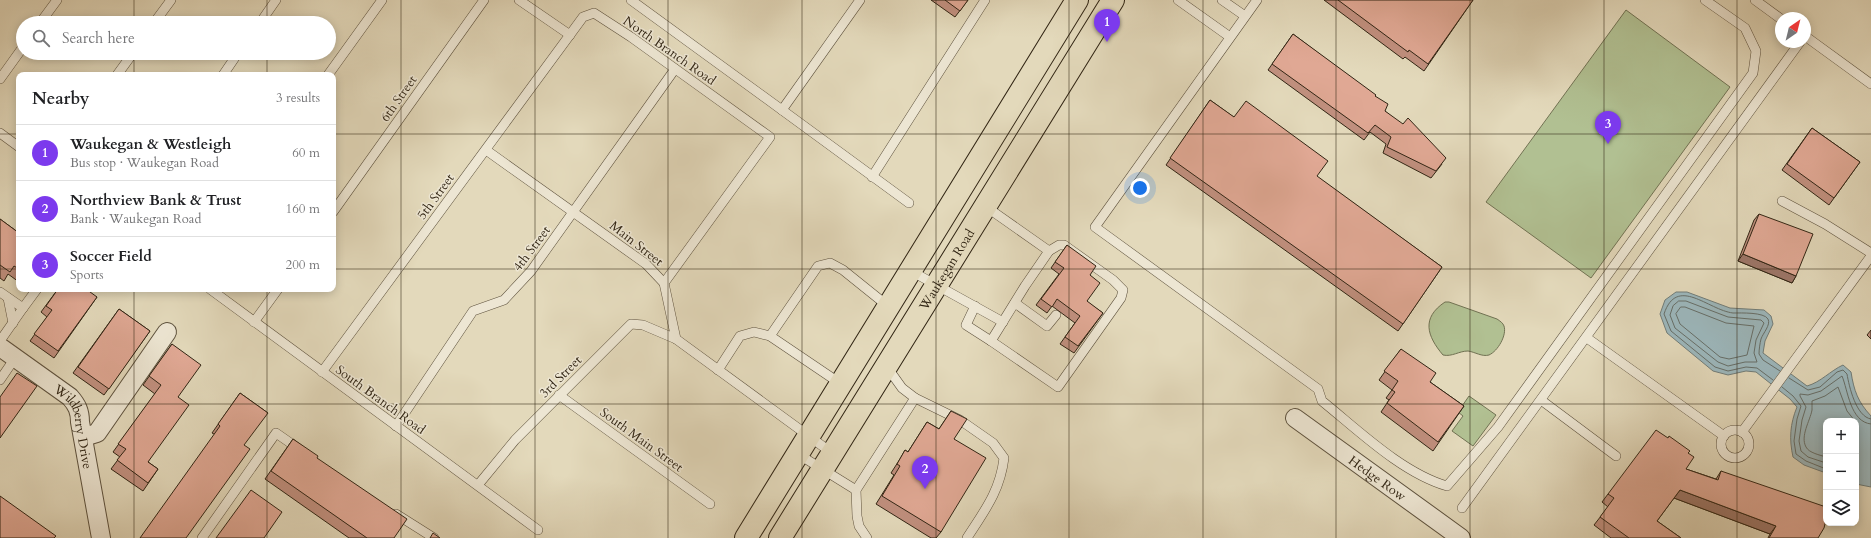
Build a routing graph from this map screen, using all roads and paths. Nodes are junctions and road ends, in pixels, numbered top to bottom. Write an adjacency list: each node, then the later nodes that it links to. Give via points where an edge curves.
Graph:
1 (57, 0): 18 (lane)
2 (171, 0): 19 (lane)
3 (276, 0): 20 (lane)
4 (382, 0): 32 (lane)
5 (484, 0): 43 (lane, 6th Street)
6 (519, 0): 22 (lane)
7 (860, 0): 35 (lane)
8 (985, 0): 39 (lane)
9 (1077, 0): 47 (main road)
10 (1113, 0): 42 (main road, Waukegan Road)
11 (1178, 0): 23 (lane)
12 (1222, 0): 21 (lane)
13 (1257, 0): 21 (lane)
14 (1706, 0): 23 (lane, via 1745,28 1756,51 1753,73 1498,427 1446,486 1434,483 1402,464 1322,401 1318,389 1095,227)
15 (1755, 0): 17 (lane)
16 (634, 1): 35 (lane)
17 (1775, 15)
18 (45, 16)
19 (159, 16)
20 (265, 16)
21 (1245, 16): 23 (lane)
22 (570, 35): 29 (lane, North Branch Road, via 583,17 594,13); 38 (lane, 5th Street)
23 (1230, 37)
24 (1811, 40): 34 (lane)
25 (1796, 48): 65 (lane)
26 (16, 57): 33 (lane)
27 (128, 60): 30 (lane)
28 (233, 60): 31 (lane)
29 (675, 69): 44 (lane, 4th Street); 49 (lane, North Branch Road, via 770,137)
30 (119, 72)
31 (225, 72)
32 (330, 72)
33 (0, 79)
34 (1871, 84)
35 (782, 110): 39 (lane)
36 (0, 134): 37 (lane)
37 (16, 146)
38 (486, 150): 44 (lane, Main Street); 73 (lane, 5th Street)
39 (872, 177): 41 (lane)
40 (1782, 201): 46 (lane, via 1825,224)
41 (909, 203)
42 (985, 206): 45 (lane); 48 (main road, Waukegan Road)
43 (336, 208)
44 (573, 212): 49 (lane, Main Street, via 646,264); 80 (lane, 4th Street, via 531,271 504,300 473,312)
45 (1049, 251): 55 (lane); 68 (lane, via 1059,245 1072,250 1121,287 1121,298 1058,387)
46 (1871, 254): 81 (lane)
47 (915, 265): 48 (main road); 57 (main road)
48 (940, 280): 56 (lane); 71 (main road, Waukegan Road)
49 (664, 283): 66 (lane, Main Street)
50 (0, 292): 54 (lane)
51 (35, 292): 58 (lane)
52 (214, 292): 60 (lane, South Branch Road)
53 (276, 292): 60 (lane)
54 (8, 298): 58 (lane); 62 (lane)
55 (1015, 303): 59 (lane, via 1047,326); 61 (lane)
56 (975, 306): 61 (lane); 68 (lane, via 966,325)
57 (889, 307): 64 (lane, via 843,270 830,263 818,266); 75 (main road)
58 (24, 308): 62 (lane)
59 (1056, 315)
60 (254, 322): 73 (lane, South Branch Road)
61 (1003, 322): 68 (lane)
62 (13, 323): 67 (lane)
63 (167, 332): 83 (street, via 97,433)
64 (770, 336): 72 (lane, via 754,332 740,336); 75 (lane)
65 (1587, 338): 78 (lane); 82 (lane)
66 (676, 339): 72 (lane); 76 (lane, 3rd Street, via 643,325 631,324)
67 (0, 341)
68 (991, 341)
69 (0, 347): 70 (street, Wildberry Drive)
70 (15, 358): 74 (lane); 83 (street, Wildberry Drive, via 77,404)
71 (887, 366): 77 (lane, via 902,388); 87 (main road, Waukegan Road)
72 (718, 370): 84 (lane)
73 (322, 372): 80 (lane, South Branch Road)
74 (0, 380)
75 (842, 384): 84 (main road)
76 (559, 395): 88 (lane, 3rd Street, via 514,440); 90 (lane, South Main Street)
77 (915, 398): 89 (lane); 100 (lane, via 960,420 992,443 1004,458 996,492)
78 (1541, 400): 86 (lane); 92 (lane)
79 (1295, 418): 101 (street, Hedge Row)
80 (396, 426): 88 (lane, South Branch Road)
81 (1742, 432): 82 (lane, via 1734,430); 82 (lane, via 1749,444 1746,453 1738,458 1725,454 1721,445)
82 (1724, 436)
83 (84, 437): 94 (street, Wildberry Drive)
84 (803, 445): 87 (lane); 87 (lane); 97 (main road)
85 (308, 455): 95 (lane, via 276,433)
86 (1616, 456)
87 (827, 461): 89 (lane); 98 (main road, Waukegan Road)
88 (478, 485): 93 (lane, South Branch Road)
89 (856, 490): 99 (lane, via 859,526)
90 (710, 504)
91 (386, 507): 96 (lane)
92 (1462, 508)
93 (538, 530)
94 (101, 538)
95 (202, 538)
96 (434, 538)
97 (746, 538)
98 (780, 538)
99 (867, 538)
100 (967, 538)
101 (1461, 538)

